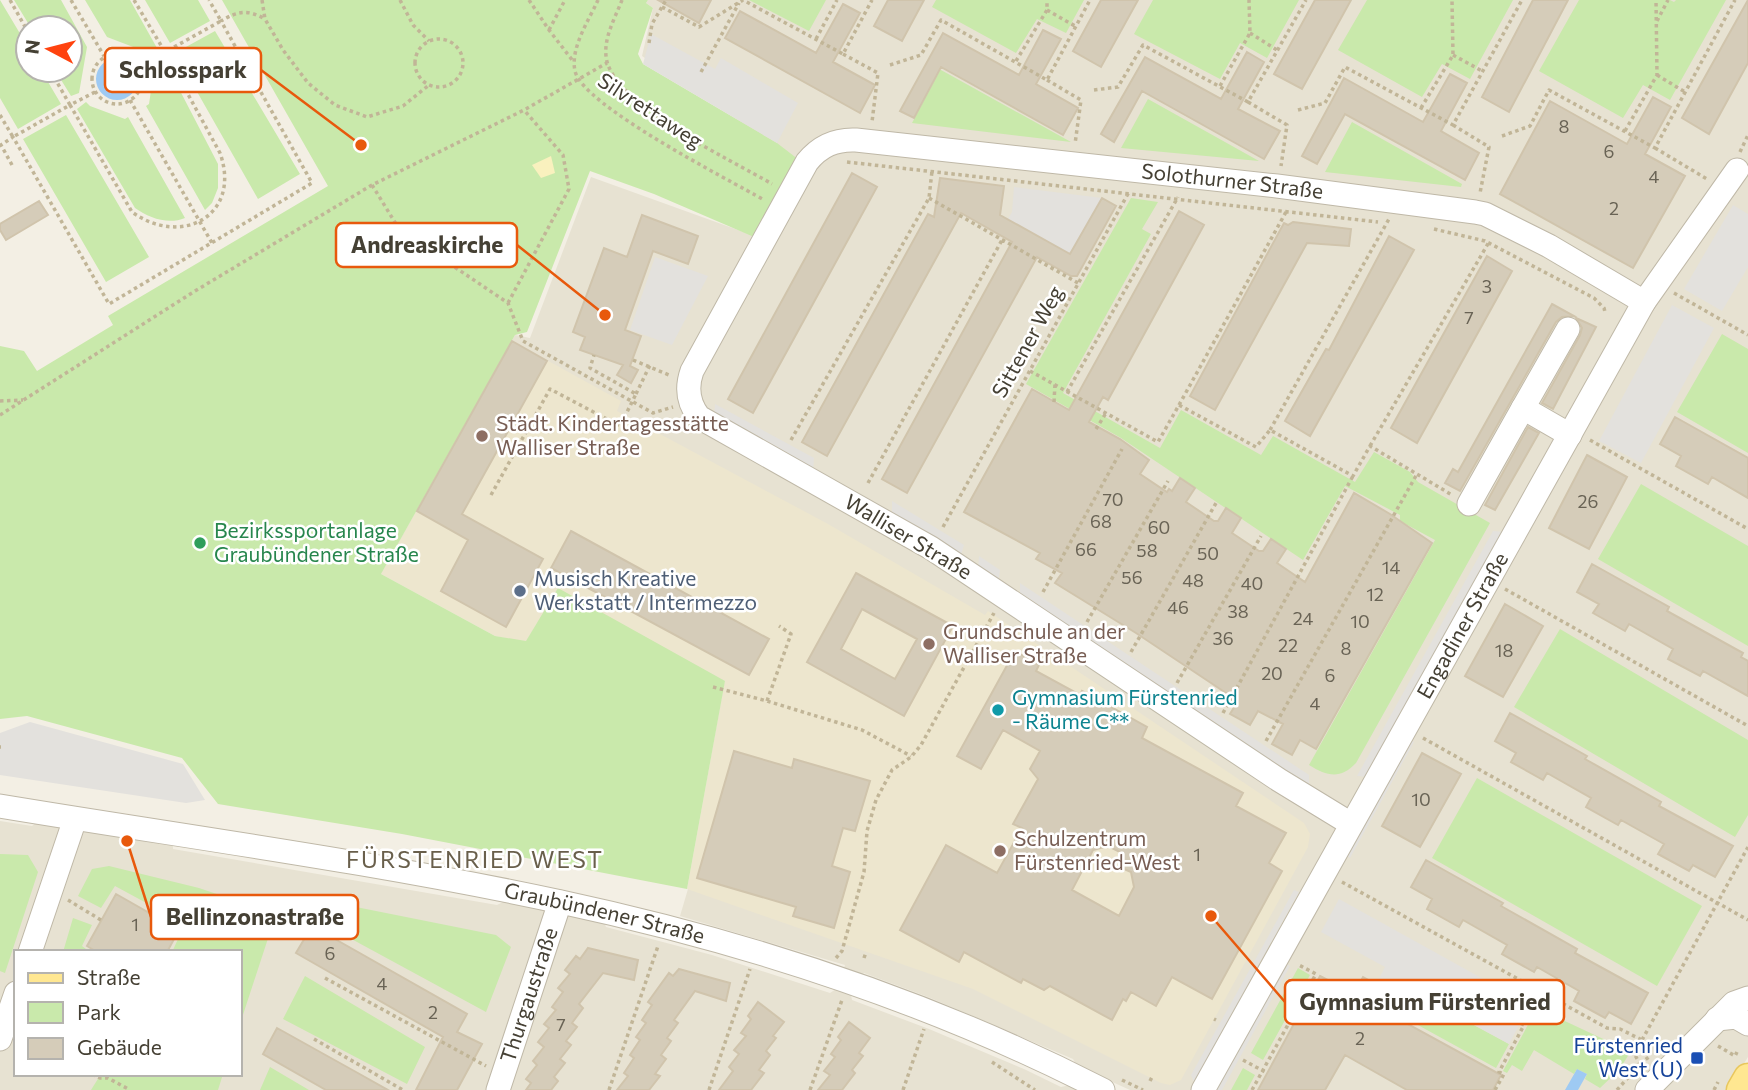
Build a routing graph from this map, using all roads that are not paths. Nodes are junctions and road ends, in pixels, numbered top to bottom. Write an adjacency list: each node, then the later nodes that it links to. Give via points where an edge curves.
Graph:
1 (1737, 170): 2 (street, Engadiner Straße)
2 (1650, 293): 4 (street, Solothurner Straße, via 1475,212 1399,213 1288,187 837,141 807,162); 6 (street, Engadiner Straße)
3 (1568, 329): 5 (street)
4 (688, 384): 10 (street, Walliser Straße, via 690,403 705,422 931,548)
5 (1523, 408): 6 (street); 7 (street)
6 (1571, 432): 10 (street, Engadiner Straße)
7 (1469, 504)
8 (0, 806): 9 (street, Graubündener Straße)
9 (75, 818): 11 (street, Graubündener Straße); 12 (street)
10 (1351, 824): 21 (street, Engadiner Straße)
11 (560, 902): 19 (street, Thurgaustraße); 20 (street, Graubündener Straße, via 709,939 828,976 1039,1058)
12 (31, 950)
13 (1748, 998): 15 (street, via 1734,1003)
14 (14, 999): 17 (street)
15 (1717, 1019): 16 (street, via 1736,1017); 22 (street)
16 (1748, 1024)
17 (0, 1039)
18 (1748, 1078): 23 (main road)
19 (501, 1083)
20 (1103, 1090)
21 (1203, 1090)
22 (1647, 1090)
23 (1741, 1090)

